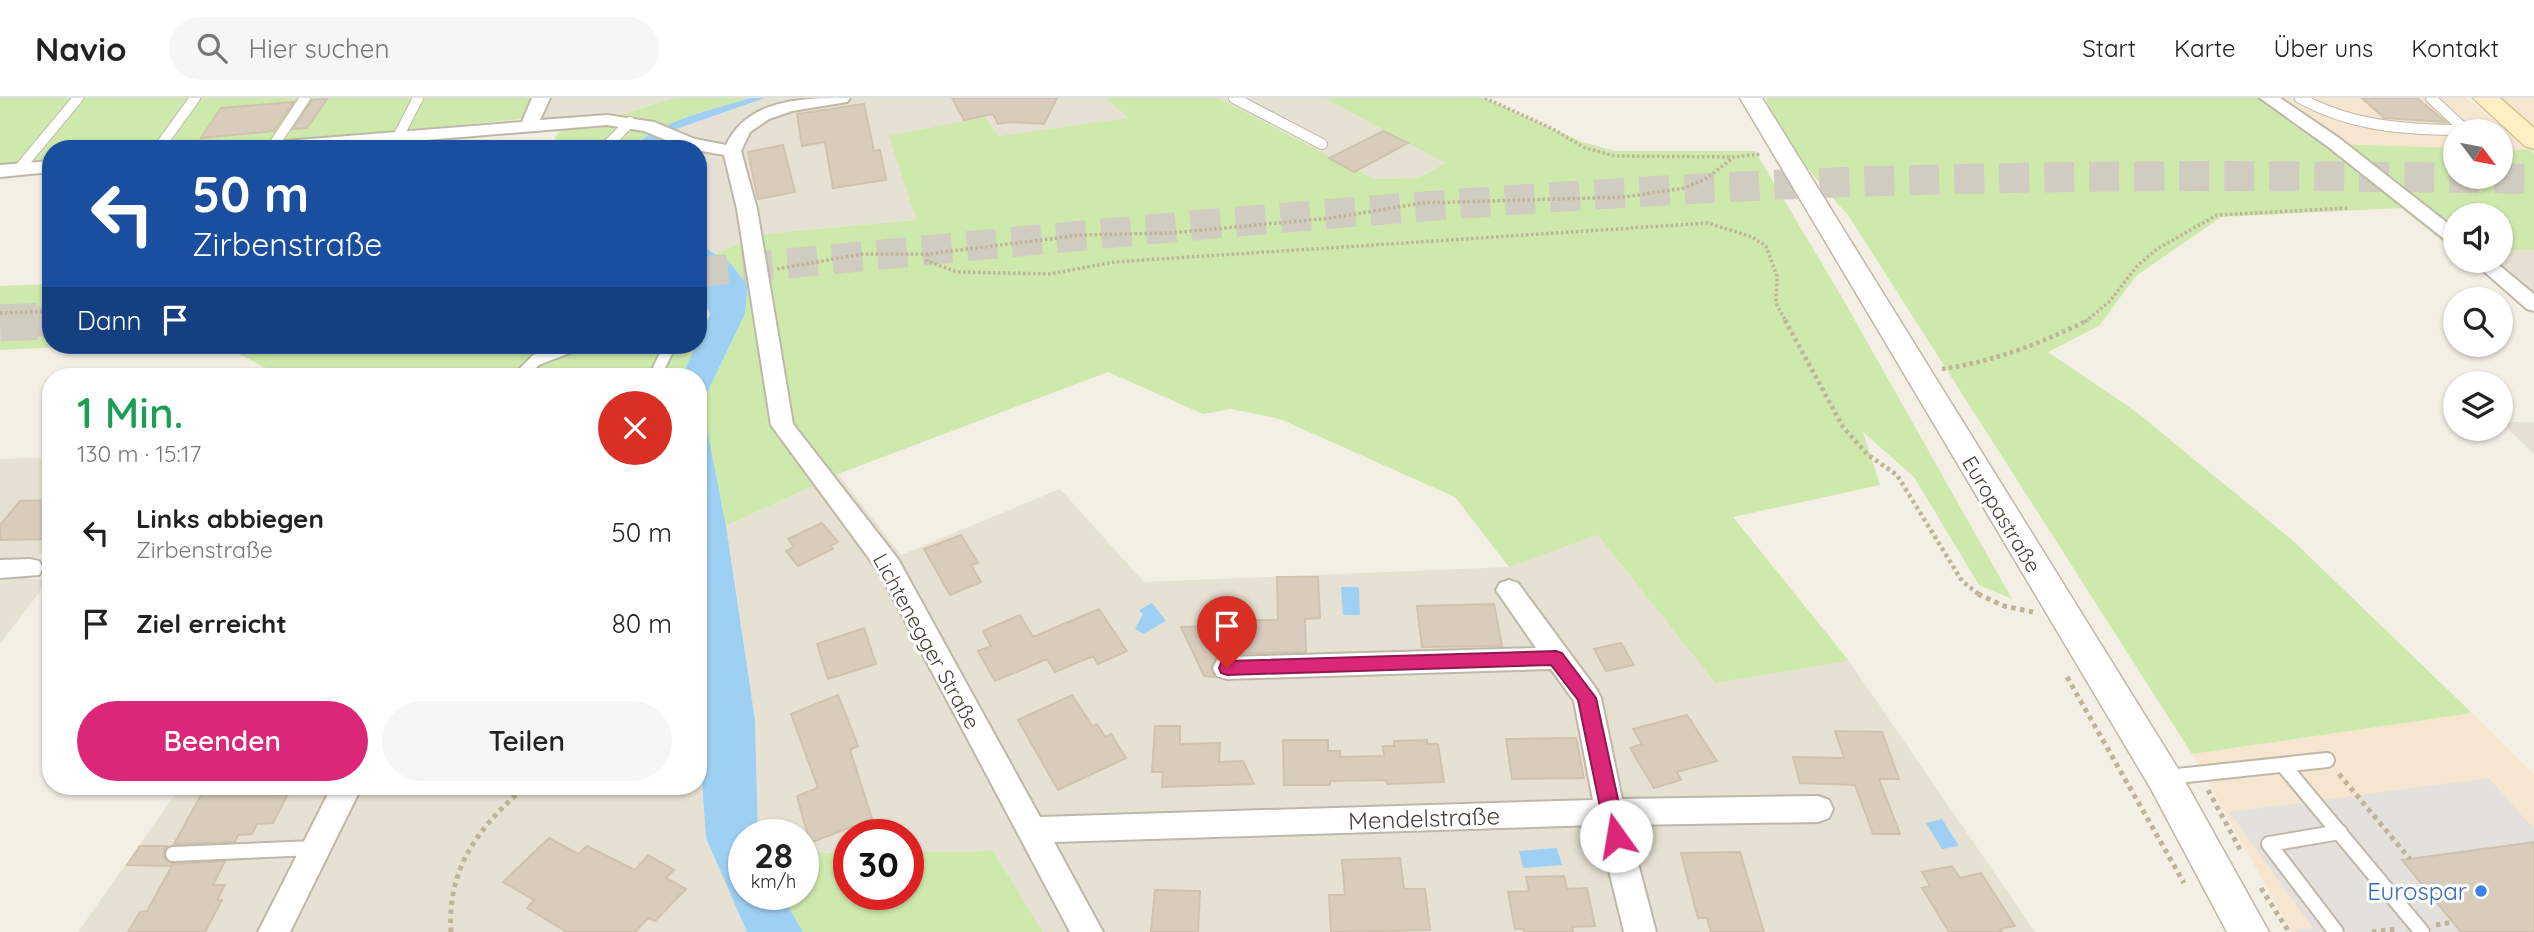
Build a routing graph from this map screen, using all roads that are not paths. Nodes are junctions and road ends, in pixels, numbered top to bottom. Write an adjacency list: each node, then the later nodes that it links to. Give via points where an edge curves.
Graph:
1 (78, 98): 16 (lane)
2 (195, 98): 17 (lane)
3 (305, 98): 18 (lane)
4 (418, 98): 15 (lane)
5 (541, 98): 13 (street)
6 (841, 98): 26 (street, via 763,115 742,129)
7 (1234, 98): 24 (lane)
8 (1751, 98): 42 (street, Europastraße, via 2062,611)
9 (2269, 98): 30 (street)
10 (2300, 98): 11 (lane, via 2370,127 2453,130 2460,125)
11 (2431, 98)
12 (2484, 98): 23 (main road)
13 (530, 124): 14 (street, via 607,120); 15 (street)
14 (639, 124): 20 (lane); 21 (street)
15 (399, 135): 19 (street)
16 (43, 140)
17 (165, 140)
18 (278, 140)
19 (342, 140)
20 (617, 140)
21 (681, 140)
22 (42, 141): 28 (lane)
23 (2534, 141)
24 (1322, 144)
25 (707, 147): 26 (street)
26 (732, 151): 46 (street, Lichtenegger Straße, via 747,209 782,425 889,566)
27 (42, 167): 28 (street)
28 (19, 169): 29 (street)
29 (0, 170)
30 (2443, 229)
31 (2496, 273): 32 (street)
32 (2534, 305)
33 (552, 354): 34 (lane)
34 (526, 368)
35 (30, 568): 36 (street)
36 (0, 569)
37 (1509, 590): 38 (street)
38 (1556, 658): 39 (street); 45 (street, via 1587,698)
39 (1227, 668)
40 (2328, 760): 41 (lane)
41 (2283, 765): 42 (lane); 47 (lane)
42 (2182, 776): 53 (street, Europastraße)
43 (342, 795): 48 (street)
44 (1818, 809): 45 (street, Mendelstraße)
45 (1610, 812): 46 (street, Mendelstraße); 52 (street)
46 (1030, 830): 51 (street, Lichtenegger Straße)
47 (2340, 832): 54 (lane, via 2269,844); 55 (lane)
48 (316, 848): 49 (lane); 50 (street)
49 (173, 854)
50 (274, 932)
51 (1087, 932)
52 (1640, 932)
53 (2249, 932)
54 (2336, 932)
55 (2422, 932)

